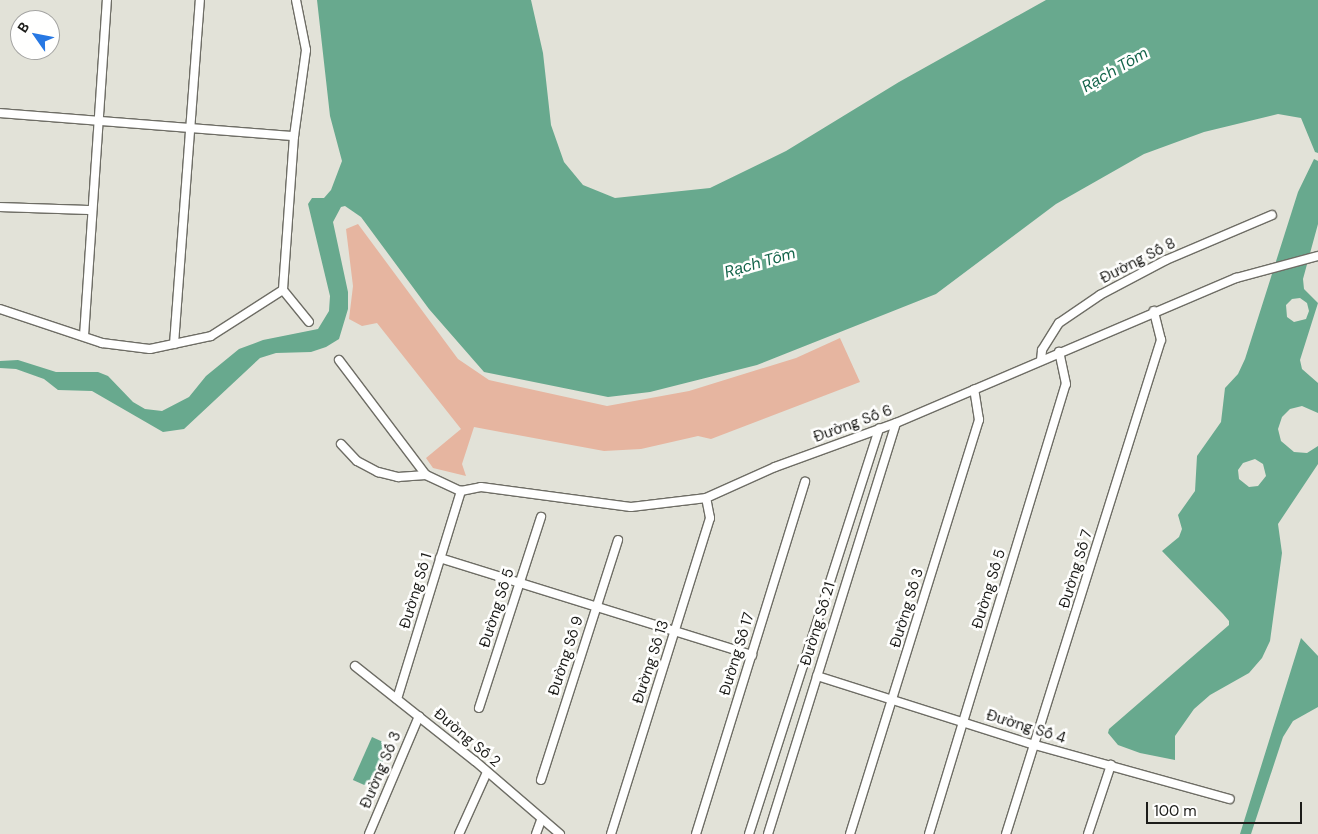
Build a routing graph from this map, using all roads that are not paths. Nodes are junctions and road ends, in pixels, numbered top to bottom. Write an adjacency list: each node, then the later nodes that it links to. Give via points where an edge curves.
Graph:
1 (108, 0): 5 (street)
2 (200, 0): 6 (street)
3 (296, 0): 7 (street, via 306,50)
4 (0, 113): 5 (street)
5 (99, 121): 6 (street); 9 (street)
6 (190, 128): 7 (street); 17 (street)
7 (294, 136): 12 (street)
8 (0, 207): 9 (street)
9 (92, 210): 16 (street)
10 (1272, 215): 20 (street, Đường Số 8, via 1166,260 1100,295 1058,324 1042,350)
11 (1315, 258): 14 (street, Đường Số 6, via 1236,278)
12 (283, 290): 15 (street); 17 (street, via 211,336)
13 (0, 309): 16 (street)
14 (1154, 312): 18 (street, Đường Số 6); 43 (street, Đường Số 7, via 1161,340)
15 (309, 322)
16 (84, 336): 17 (street, via 102,343 150,349)
17 (174, 344)
18 (1059, 352): 20 (street, Đường Số 6); 42 (street, Đường Số 5, via 1066,384)
19 (339, 360): 25 (street)
20 (1041, 360): 21 (street, Đường Số 6)
21 (974, 389): 22 (street, Đường Số 6); 39 (street, Đường Số 3, via 978,420)
22 (896, 422): 23 (street, Đường Số 6); 37 (street, Đường Số 21)
23 (879, 428): 28 (street, Đường Số 6, via 775,467); 55 (street, Đường Số 21)
24 (341, 444): 25 (street, via 357,461 378,472 398,478)
25 (426, 475): 27 (street)
26 (805, 482): 35 (street, Đường Số 17)
27 (461, 491): 28 (street, Đường Số 6, via 481,487 631,507); 31 (street, Đường Số 1)
28 (706, 498): 34 (street, Đường Số 13, via 710,518)
29 (541, 517): 32 (street, Đường Số 5)
30 (618, 540): 33 (street, Đường Số 9)
31 (440, 558): 32 (street); 38 (street, Đường Số 1)
32 (520, 583): 33 (street); 40 (street, Đường Số 5)
33 (597, 607): 34 (street); 46 (street, Đường Số 9)
34 (676, 631): 35 (street); 53 (street, Đường Số 13)
35 (752, 655): 54 (street, Đường Số 17)
36 (354, 666): 38 (street, Đường Số 2)
37 (816, 676): 39 (street, Đường Số 4); 56 (street, Đường Số 21)
38 (397, 699): 41 (street, Đường Số 2)
39 (894, 700): 42 (street, Đường Số 4); 57 (street, Đường Số 3)
40 (479, 708)
41 (419, 716): 45 (street, Đường Số 2); 49 (street, Đường Số 3)
42 (963, 722): 43 (street, Đường Số 4); 58 (street, Đường Số 5)
43 (1035, 745): 44 (street, Đường Số 4); 59 (street, Đường Số 7)
44 (1111, 765): 47 (street, Đường Số 4); 60 (street)
45 (487, 772): 48 (street, Đường Số 2); 50 (street)
46 (541, 780)
47 (1230, 799)
48 (541, 820): 51 (street); 52 (street, Đường Số 2)
49 (369, 834)
50 (459, 834)
51 (536, 834)
52 (560, 834)
53 (611, 834)
54 (696, 834)
55 (749, 834)
56 (768, 834)
57 (850, 834)
58 (929, 834)
59 (1006, 834)
60 (1088, 834)

